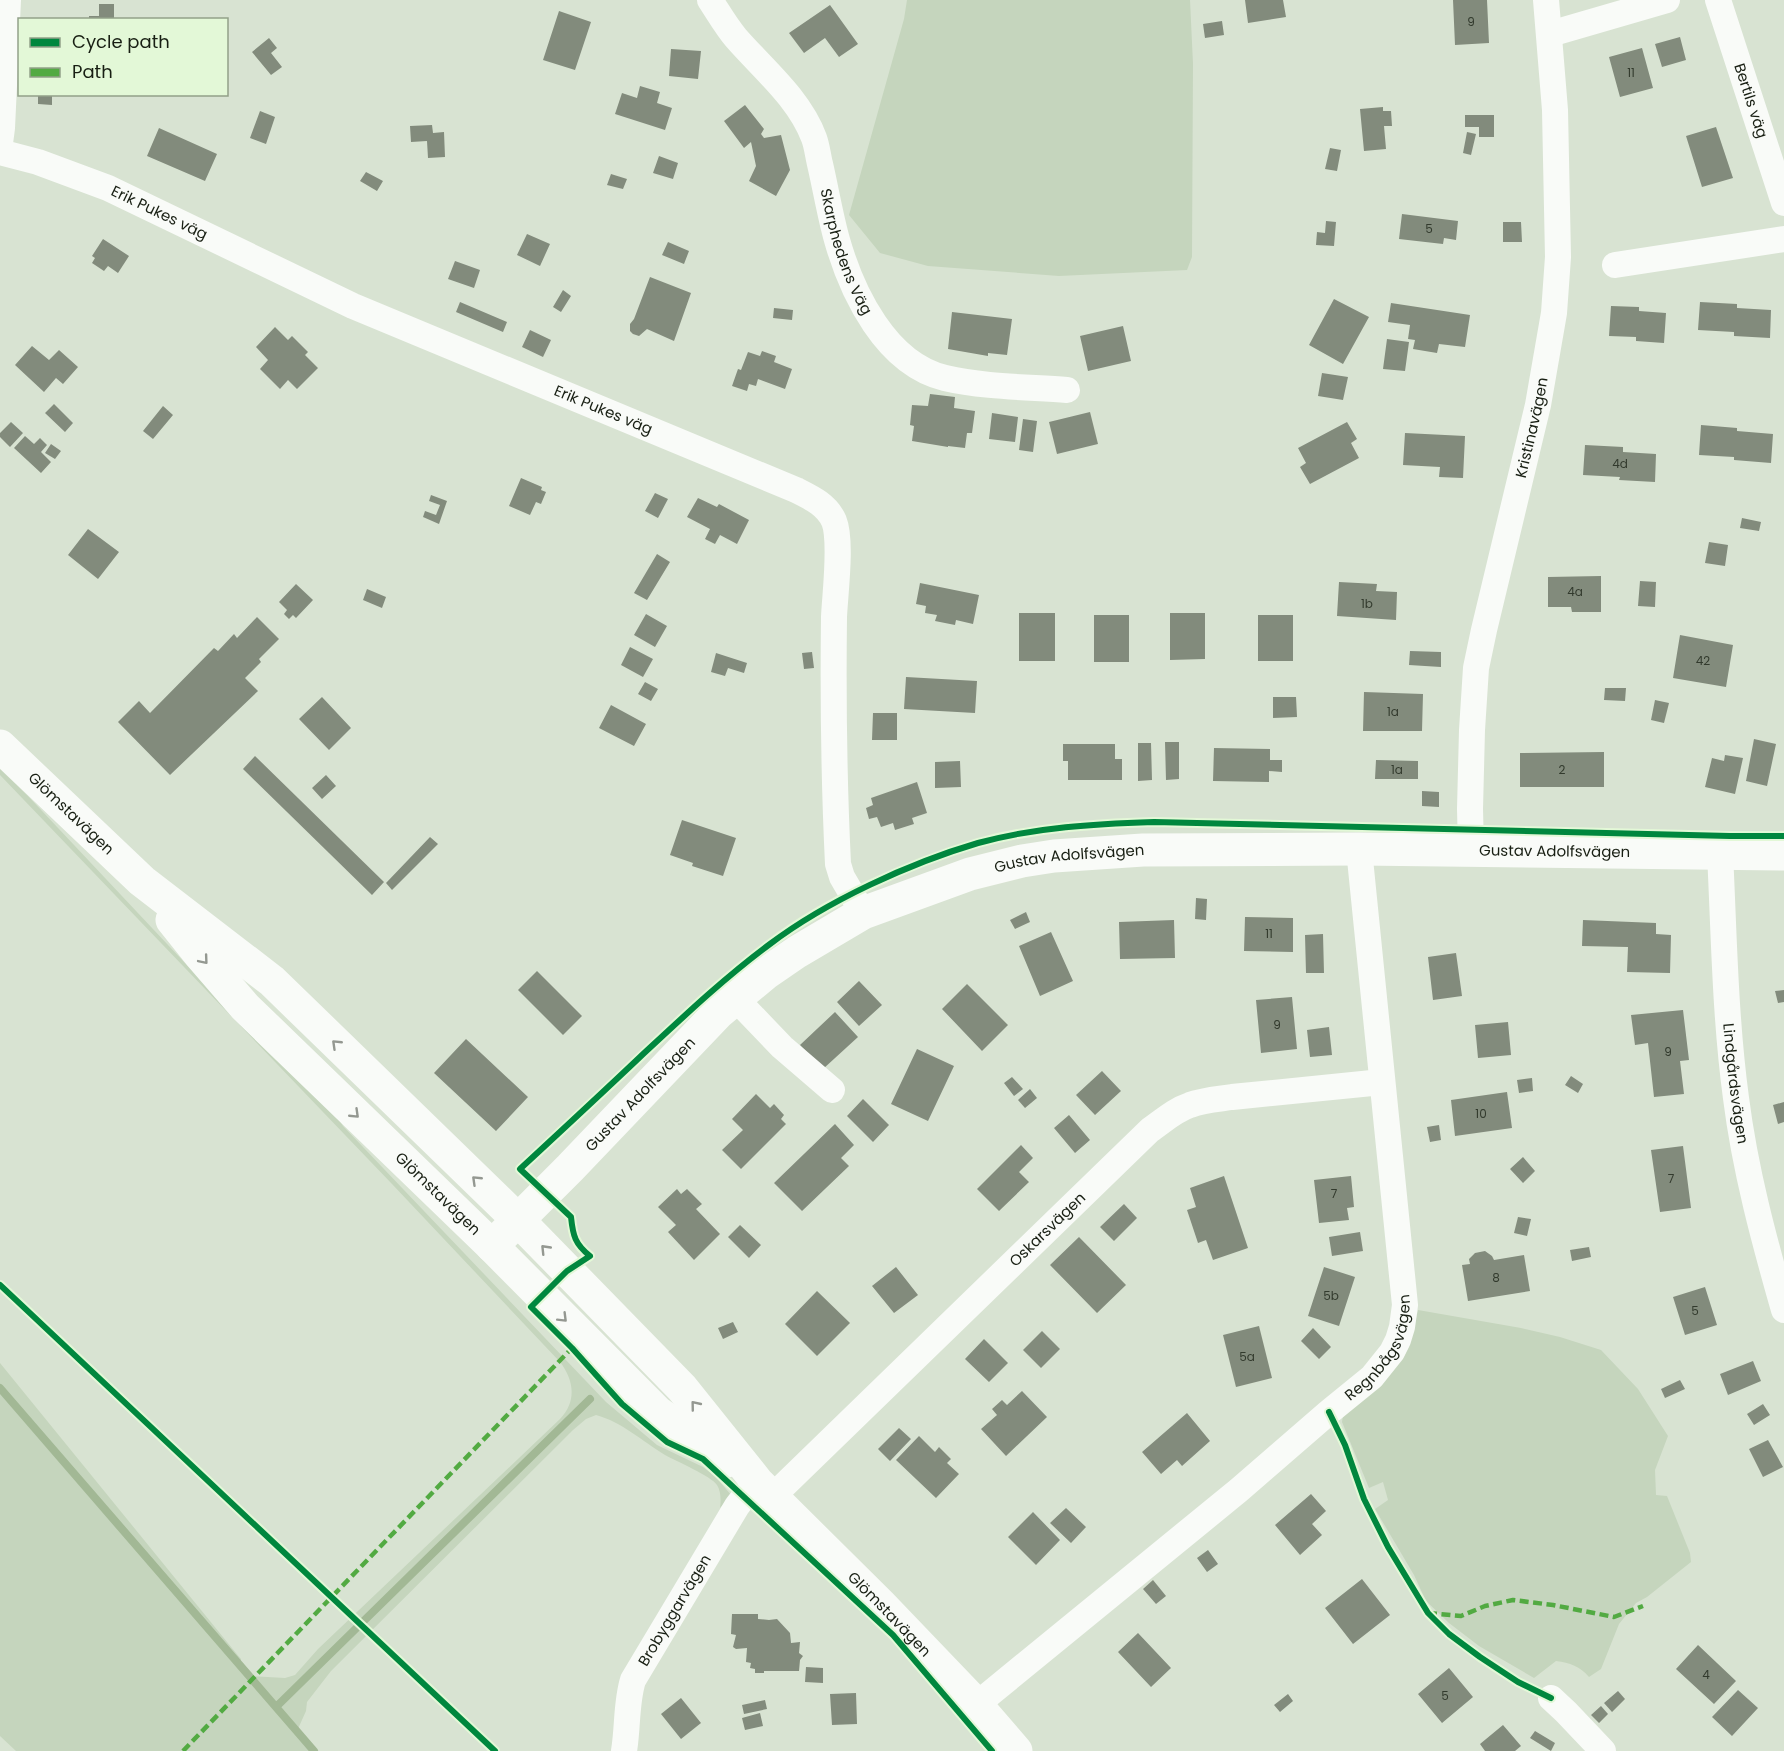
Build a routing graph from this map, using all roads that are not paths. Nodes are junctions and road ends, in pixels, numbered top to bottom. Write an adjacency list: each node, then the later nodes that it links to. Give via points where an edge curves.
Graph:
1 (8, 0): 7 (street)
2 (710, 0): 12 (street, Skarphedens Väg, via 734,36 791,99 806,122 814,139 837,241 868,316 885,339 920,367 944,378)
3 (1546, 0): 6 (street, Kristinavägen)
4 (1667, 0): 6 (street)
5 (1718, 0): 9 (street, Bertils väg)
6 (1550, 34): 15 (street, Kristinavägen, via 1558,257 1554,313 1538,405 1476,668)
7 (0, 143)
8 (0, 152): 19 (street, Erik Pukes väg, via 108,188 353,306 796,490 829,511 837,540 834,629 838,864)
9 (1784, 203)
10 (1784, 239): 11 (street)
11 (1615, 265)
12 (1067, 390)
13 (0, 746): 18 (main road, Glömstavägen)
14 (1359, 849): 15 (main road, Gustav Adolfsvägen); 19 (main road, Gustav Adolfsvägen, via 1143,850 1054,856 969,874); 21 (street, Regnbågsvägen)
15 (1471, 850): 16 (main road, Gustav Adolfsvägen)
16 (1720, 853): 17 (main road, Gustav Adolfsvägen); 25 (street, Lindgårdsvägen, via 1736,1097 1746,1163)
17 (1784, 854)
18 (141, 881): 23 (main road, Glömstavägen, one-way to 18, via 272,981); 24 (main road, Glömstavägen, one-way to 24, via 245,1007)
19 (863, 913): 20 (main road, Gustav Adolfsvägen, via 797,952)
20 (735, 998): 22 (street, via 782,1047); 23 (main road, Gustav Adolfsvägen)
21 (1382, 1082): 26 (street, Oskarsvägen, via 1208,1101 1190,1105 1165,1119); 28 (street, Regnbågsvägen, via 1405,1305 1402,1328 1392,1352 1372,1377 1239,1490)
22 (832, 1090)
23 (518, 1220): 24 (main road, Gustav Adolfsvägen); 26 (main road, Glömstavägen, one-way to 23, via 682,1388)
24 (492, 1246): 26 (main road, Glömstavägen, one-way to 26, via 657,1412)
25 (1784, 1310)
26 (765, 1490): 28 (main road, Glömstavägen); 29 (street, Brobyggarvägen, via 744,1497 737,1506 633,1680 628,1695)
27 (1551, 1698): 31 (street)
28 (976, 1705): 30 (main road, Glömstavägen)
29 (624, 1751)
30 (1016, 1751)
31 (1603, 1751)

